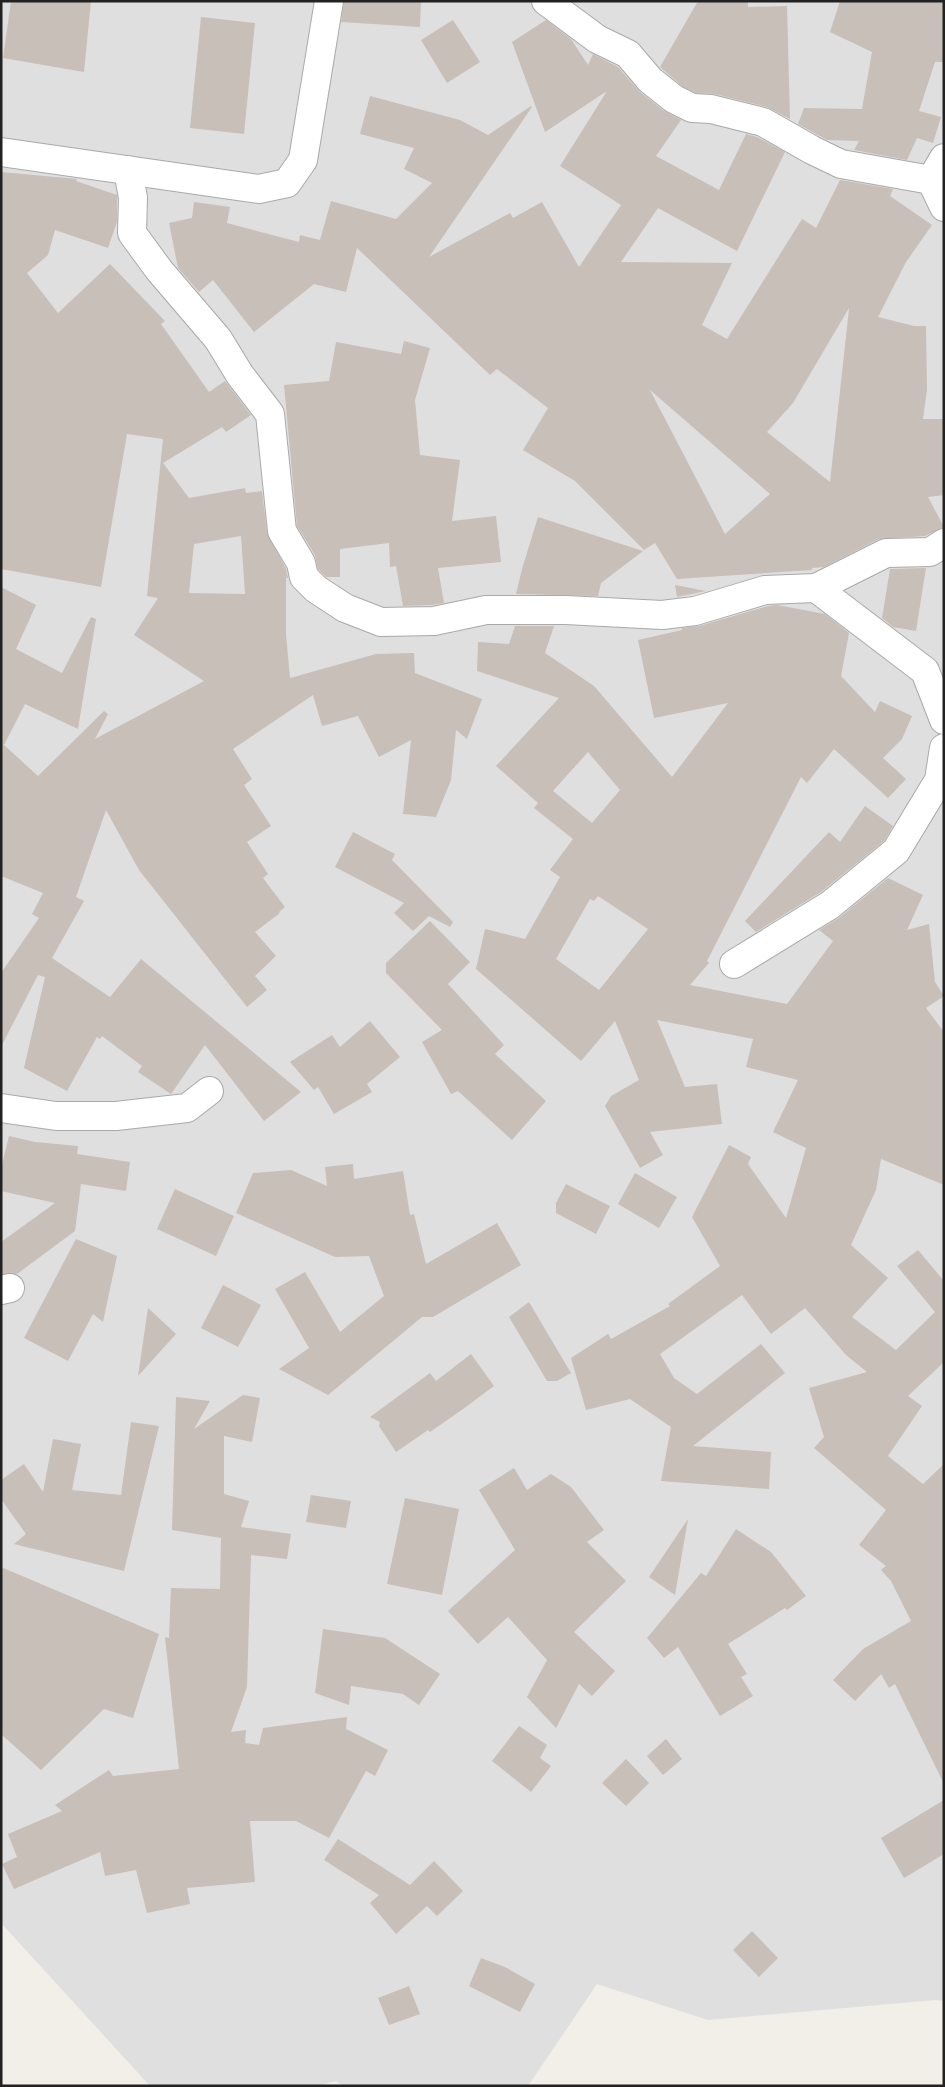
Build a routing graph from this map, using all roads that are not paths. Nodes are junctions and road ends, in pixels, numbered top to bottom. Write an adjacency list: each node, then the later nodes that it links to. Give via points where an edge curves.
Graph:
1 (329, 1): 5 (street, via 303,160 287,183 259,189)
2 (546, 1): 4 (street, via 597,39 628,54 650,80 692,108 711,109 763,122 841,164)
3 (1, 152): 5 (street)
4 (937, 169): 6 (street)
5 (128, 170): 8 (street, via 133,198 132,233 159,270 218,338 240,375 270,414 282,532 301,563 304,577 345,608 381,622 434,621 486,610 662,615 695,611 765,590)
6 (944, 207)
7 (944, 544): 8 (street, via 930,552 886,553)
8 (816, 588): 9 (street, via 925,671)
9 (944, 720)
10 (944, 748): 11 (street, via 939,780 896,851 830,905)
11 (734, 964)
12 (210, 1091): 13 (street, via 187,1108 116,1116 56,1116)
13 (1, 1108)

